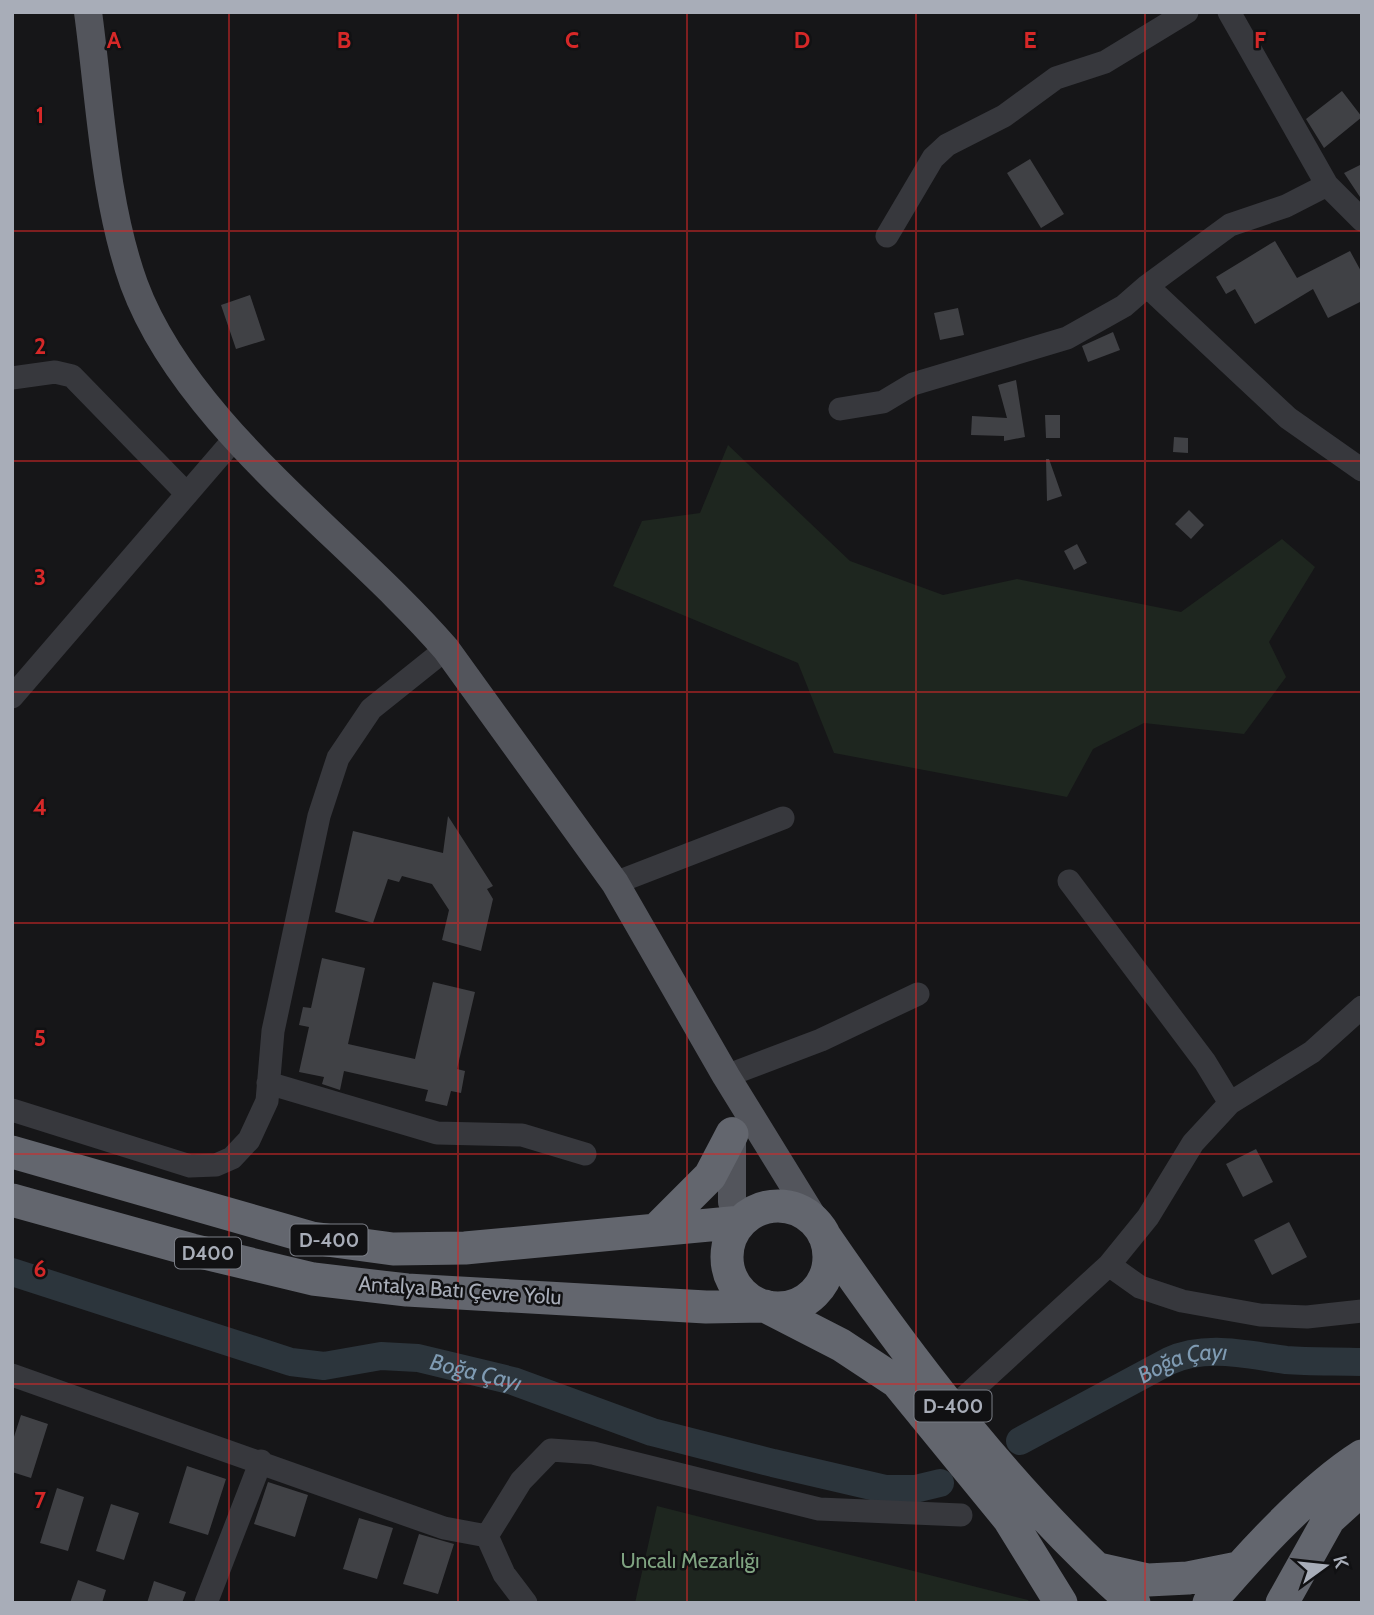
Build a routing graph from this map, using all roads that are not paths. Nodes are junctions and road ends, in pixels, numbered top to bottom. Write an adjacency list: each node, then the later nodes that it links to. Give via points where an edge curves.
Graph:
1 (88, 12): 10 (main road, via 114,204 134,284 162,340)
2 (1187, 12): 6 (street, via 1105,62 1056,78 1004,116 947,145 933,158)
3 (1229, 12): 4 (street)
4 (1327, 185): 5 (street); 7 (street, via 1286,206 1230,225)
5 (1362, 220)
6 (887, 236)
7 (1147, 286): 9 (street, via 1124,306 1067,338 914,384 883,402); 11 (street, via 1288,418)
8 (12, 378): 12 (street, via 55,372 72,376)
9 (840, 409)
10 (236, 437): 12 (street); 13 (main road)
11 (1362, 470)
12 (187, 494): 14 (street)
13 (446, 649): 17 (main road); 21 (street, via 371,709 338,758 319,816 275,1018)
14 (16, 687)
15 (782, 818): 17 (street)
16 (1069, 881): 22 (street, via 1205,1062)
17 (615, 883): 20 (main road)
18 (918, 993): 20 (street, via 821,1040)
19 (1362, 1007): 22 (street, via 1312,1052)
20 (726, 1076): 24 (main road); 30 (main road)
21 (268, 1083): 23 (street, via 267,1101 249,1140 216,1165 190,1166); 26 (street, via 437,1133 522,1135)
22 (1230, 1104): 31 (street, via 1193,1143 1148,1217)
23 (12, 1110)
24 (732, 1134): 28 (main road, via 732,1202); 29 (highway, via 710,1176)
25 (12, 1152): 29 (highway, D-400, via 312,1238 393,1249 465,1248)
26 (585, 1154)
27 (12, 1200): 32 (highway, Antalya Batı Çevre Yolu / D400, via 313,1279)
28 (741, 1222): 29 (highway, D-400); 30 (highway, D-400, via 767,1207 791,1207 815,1222); 33 (highway, via 727,1252 730,1275 743,1294)
29 (656, 1230)
30 (824, 1236): 33 (highway, via 828,1267 820,1286 792,1306); 36 (highway, D-400, via 885,1323)
31 (1109, 1265): 34 (street, via 1140,1287 1182,1301 1307,1317); 36 (street)
32 (407, 1290): 33 (highway, Antalya Batı Çevre Yolu / D-400, via 706,1307)
33 (765, 1306): 47 (highway, Antalya Batı Çevre Yolu / D-400, via 841,1345 897,1382 1009,1518)
34 (1362, 1311)
35 (12, 1375): 38 (street)
36 (954, 1407): 42 (highway, D-400, via 1039,1512)
37 (1362, 1456): 43 (highway, via 1343,1468)
38 (261, 1461): 41 (street, via 444,1528); 45 (street)
39 (1362, 1489): 44 (highway, via 1329,1519)
40 (961, 1515): 41 (street, via 819,1509 593,1453 551,1450 521,1481)
41 (487, 1536): 46 (street, via 504,1574)
42 (1094, 1568): 43 (highway, via 1148,1580); 48 (highway)
43 (1238, 1568): 49 (highway)
44 (1284, 1601)
45 (206, 1603)
46 (527, 1603)
47 (1061, 1603)
48 (1134, 1603)
49 (1209, 1603)

